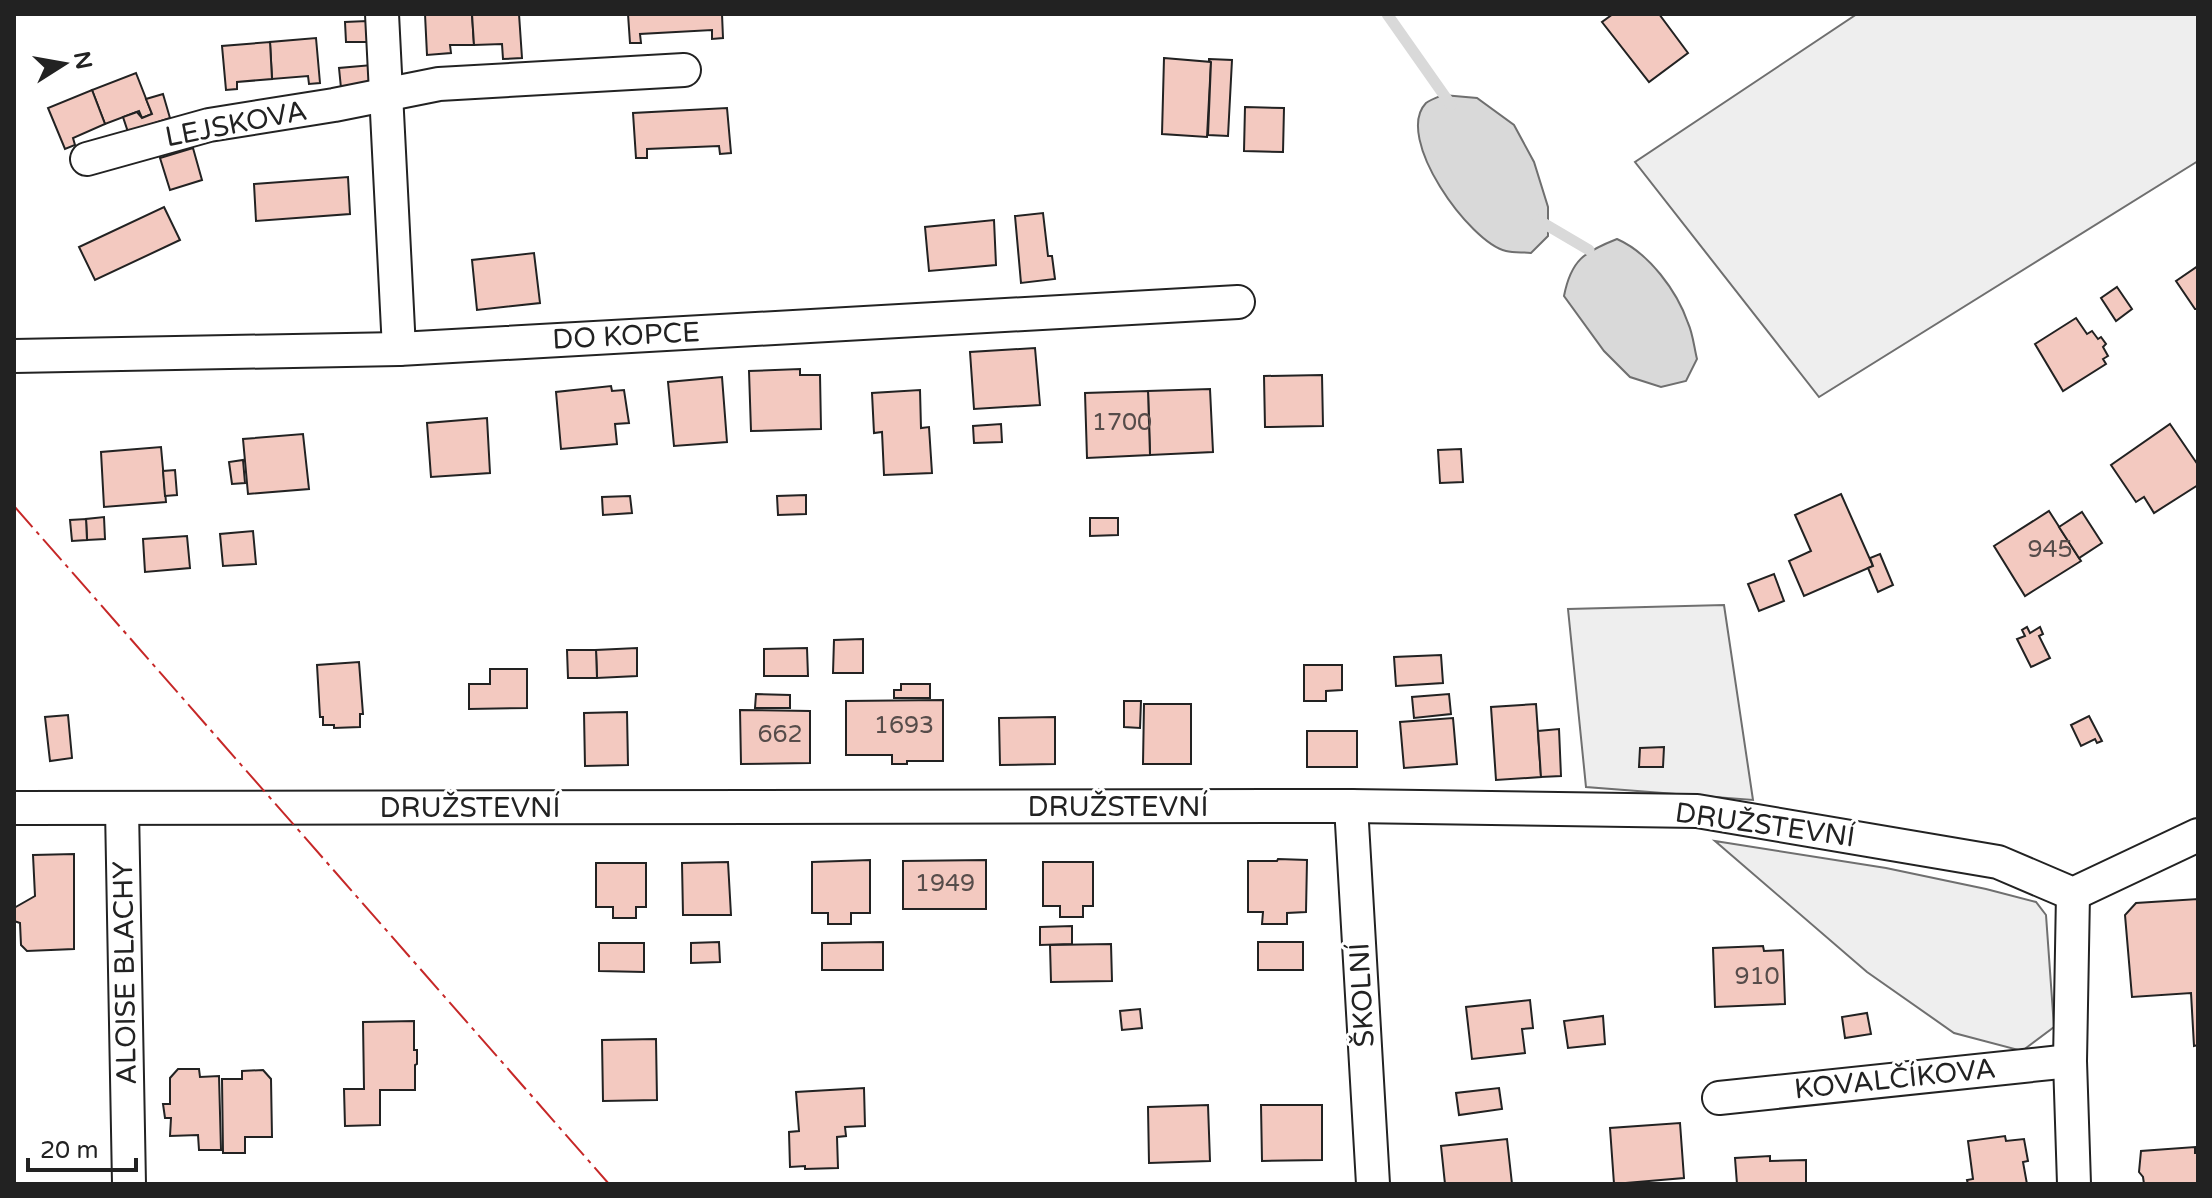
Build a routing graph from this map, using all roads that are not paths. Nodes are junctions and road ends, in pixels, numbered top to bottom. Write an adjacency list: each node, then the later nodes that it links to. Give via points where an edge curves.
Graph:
1 (382, 14): 3 (street)
2 (684, 70): 3 (street, LEJSKOVA, via 439,84)
3 (387, 95): 4 (street, LEJSKOVA, via 209,125); 6 (street)
4 (87, 159)
5 (1238, 302): 6 (street, DO KOPCE)
6 (399, 349): 7 (street, DO KOPCE)
7 (14, 356)
8 (1351, 806): 10 (street, DRUŽSTEVNÍ); 12 (street, DRUŽSTEVNÍ, via 1697,811 1998,862); 16 (street, ŠKOLNÍ)
9 (14, 808): 10 (street, DRUŽSTEVNÍ)
10 (122, 809): 15 (street, ALOISE BLACHY)
11 (2198, 835): 12 (street)
12 (2073, 894): 13 (street)
13 (2070, 1061): 14 (street, KOVALČÍKOVA); 17 (street)
14 (1719, 1098)
15 (129, 1184)
16 (1373, 1184)
17 (2074, 1184)

